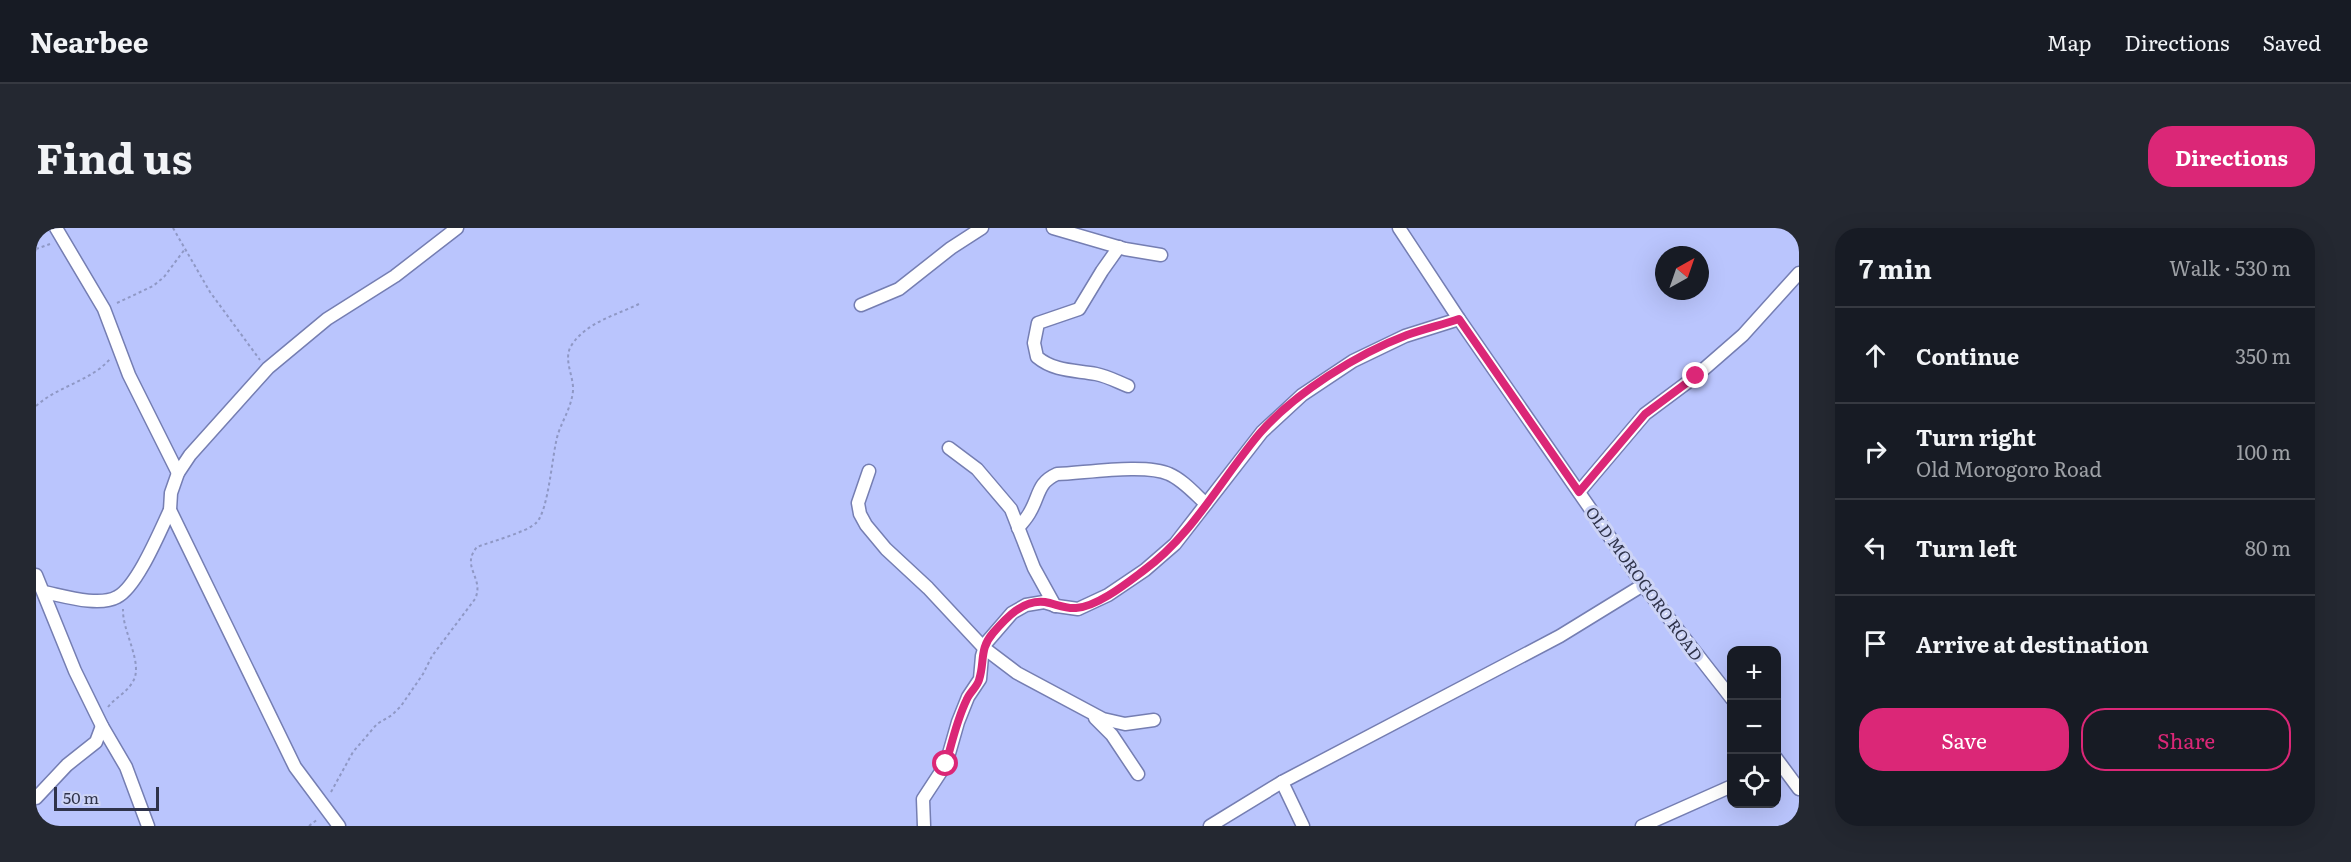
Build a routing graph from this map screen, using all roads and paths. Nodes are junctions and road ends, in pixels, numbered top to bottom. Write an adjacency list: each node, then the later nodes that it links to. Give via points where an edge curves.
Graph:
1 (56, 228): 13 (street)
2 (172, 228): 8 (path)
3 (457, 228): 16 (street, via 395,276 327,319)
4 (982, 228): 12 (street, via 899,289)
5 (1053, 228): 7 (street)
6 (1399, 228): 14 (street, OLD MOROGORO ROAD)
7 (1119, 248): 9 (street); 17 (street, via 1079,309 1038,323 1034,343 1037,357 1053,366 1100,375)
8 (185, 249): 13 (path, via 153,286); 16 (path, via 232,324)
9 (1161, 255)
10 (1799, 273): 22 (street, via 1743,335 1645,414)
11 (641, 303): 42 (path, via 604,318 571,347 568,357 572,400 559,433 539,520 471,554 471,567 478,583 475,599 401,706 377,724 353,752)
12 (861, 304)
13 (105, 312): 15 (street)
14 (1459, 319): 22 (street, OLD MOROGORO ROAD); 23 (street, via 1405,336 1353,361 1302,395 1262,432)
15 (118, 350): 18 (path, via 105,364); 21 (street)
16 (268, 368): 21 (street)
17 (1128, 386)
18 (36, 406)
19 (949, 448): 25 (street, via 995,489 1011,509)
20 (869, 471): 31 (street, via 858,503 866,525)
21 (178, 473): 24 (street)
22 (1579, 492): 27 (street, OLD MOROGORO ROAD)
23 (1206, 504): 25 (street, via 1170,474 1157,470 1057,474 1041,486); 30 (street, via 1176,544 1108,595 1078,609)
24 (170, 510): 28 (street); 42 (street, via 295,767)
25 (1018, 528): 30 (street)
26 (36, 575): 29 (street)
27 (1643, 585): 32 (street, OLD MOROGORO ROAD); 38 (street, via 1560,636)
28 (126, 590): 29 (street, via 105,600 77,600); 35 (path, via 123,624 136,675 105,711)
29 (44, 592): 35 (street)
30 (1055, 606): 31 (street, via 1044,602 1026,605 1012,613)
31 (984, 648): 33 (street, via 1017,673); 45 (street, via 980,679 961,713 946,764 924,799)
32 (1727, 694)
33 (1090, 713): 34 (street, via 1116,723); 37 (street, via 1112,735)
34 (1154, 720)
35 (102, 726): 41 (street, via 96,742); 43 (street, via 126,767)
36 (1781, 767): 40 (street)
37 (1138, 774)
38 (1282, 782): 46 (street); 47 (street)
39 (1727, 788): 48 (street)
40 (1799, 789)
41 (36, 798)
42 (324, 807): 44 (street)
43 (148, 826)
44 (339, 826)
45 (924, 826)
46 (1210, 826)
47 (1303, 826)
48 (1642, 826)

